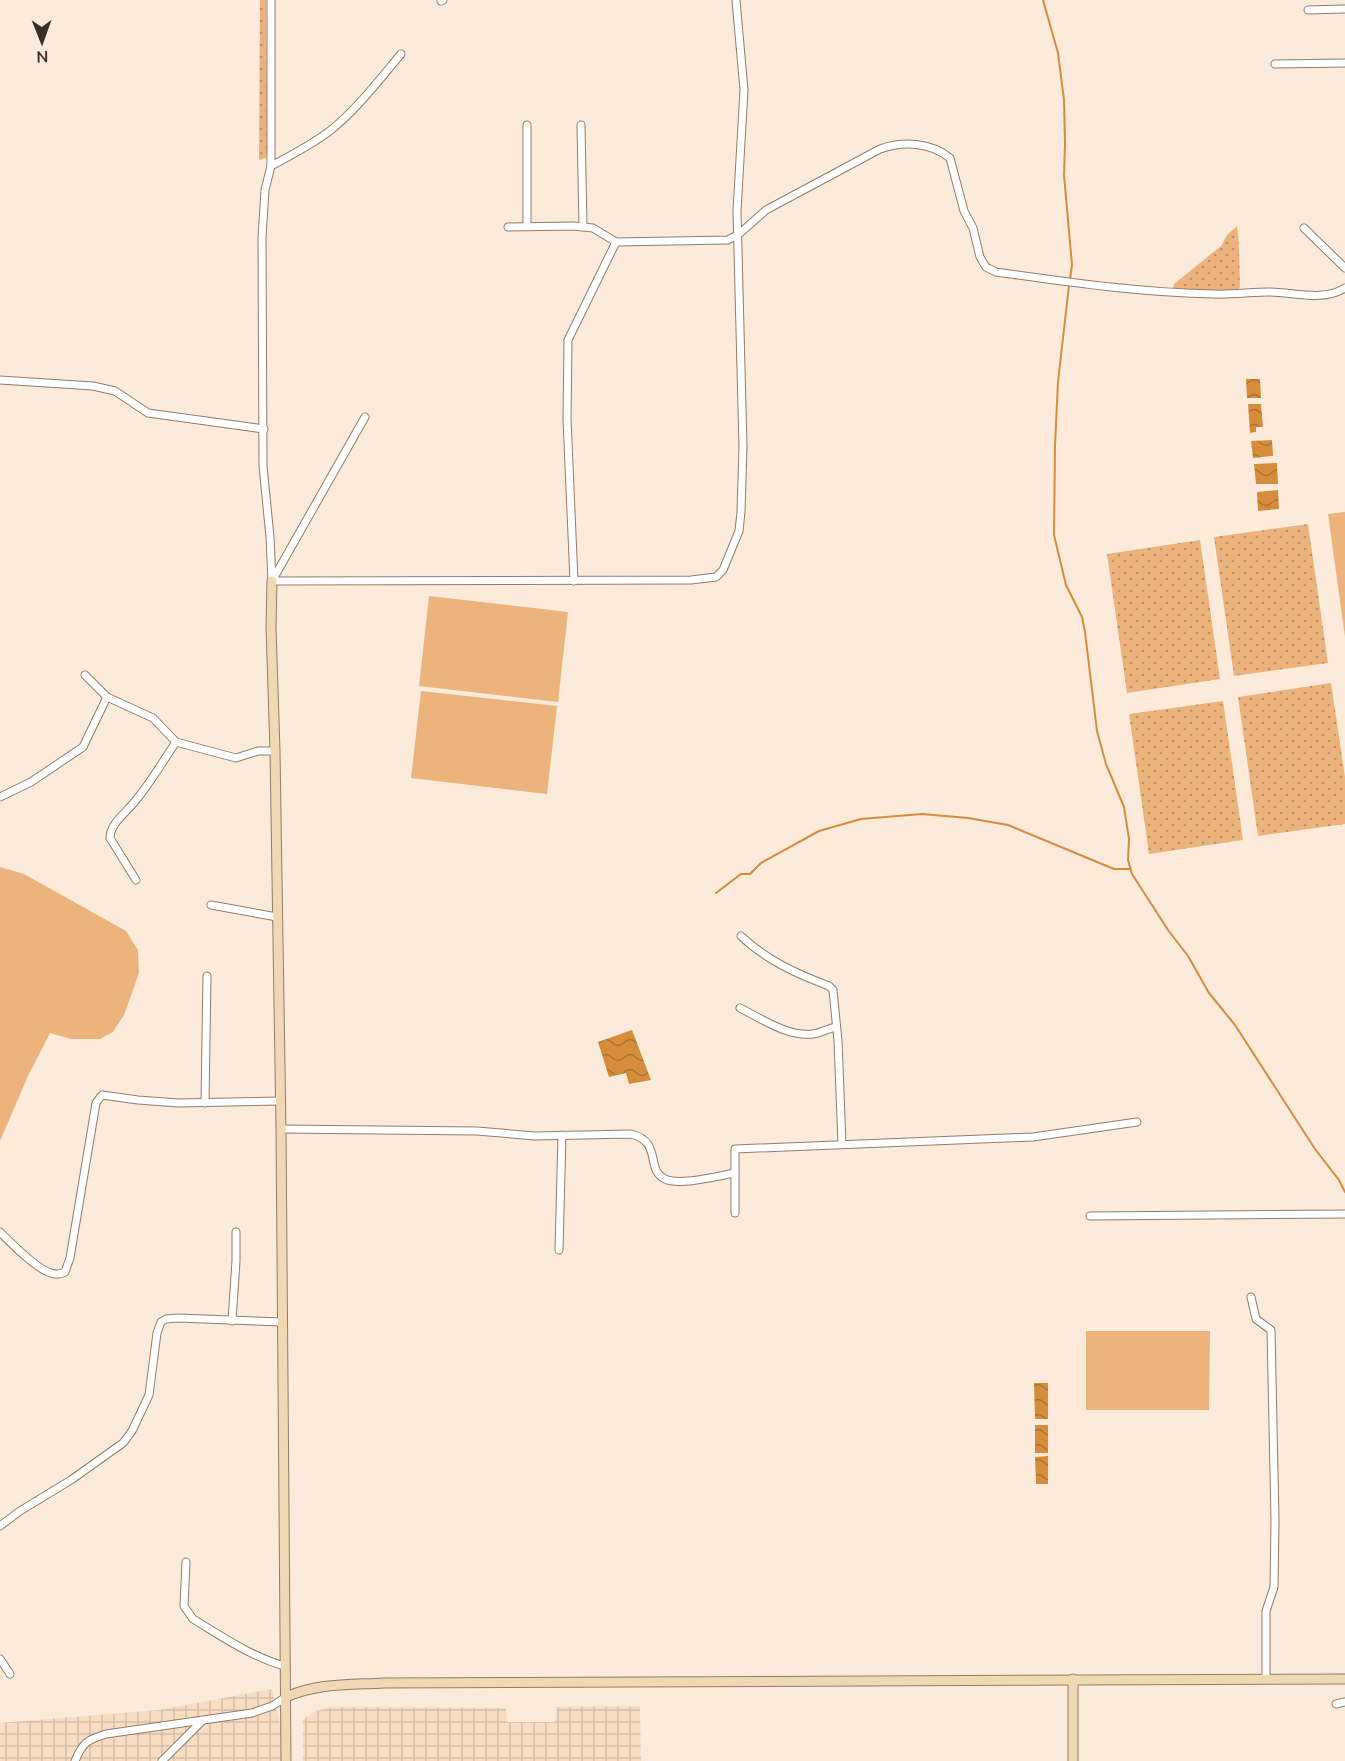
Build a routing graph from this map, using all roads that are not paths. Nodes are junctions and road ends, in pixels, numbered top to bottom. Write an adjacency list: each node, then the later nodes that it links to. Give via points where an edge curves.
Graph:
1 (271, 0): 10 (street)
2 (736, 0): 15 (street, via 744,90)
3 (1345, 9): 4 (street)
4 (1308, 10)
5 (401, 54): 10 (street, via 332,129)
6 (1345, 63): 7 (street)
7 (1275, 64)
8 (528, 125): 12 (street)
9 (581, 126): 13 (street)
10 (271, 166): 21 (street, via 262,237)
11 (508, 226): 12 (street)
12 (527, 226): 13 (street)
13 (583, 227): 16 (street, via 593,228)
14 (1304, 228): 17 (street)
15 (739, 234): 16 (street, via 728,240); 18 (street, via 766,210 869,154 894,144 909,144 950,158 980,257 986,267 996,272 1216,294 1327,296); 23 (street, via 741,512 739,531 723,570 708,579)
16 (616, 242): 23 (street, via 568,340)
17 (1345, 268)
18 (1345, 288)
19 (0, 380): 21 (street, via 93,386 115,391 148,413)
20 (365, 417): 22 (street)
21 (264, 429): 22 (street)
22 (272, 581): 23 (street); 27 (street)
23 (574, 581)
24 (85, 675): 25 (street)
25 (107, 697): 26 (street, via 153,718); 28 (street, via 83,747 31,782)
26 (176, 742): 27 (street, via 236,758 258,751); 29 (street, via 110,832)
27 (275, 751): 31 (street)
28 (0, 797)
29 (136, 880)
30 (211, 905): 31 (street)
31 (277, 917): 36 (street)
32 (741, 936): 35 (street, via 776,963 829,986 834,994)
33 (207, 976): 37 (street)
34 (740, 1008): 35 (street, via 780,1028 806,1034)
35 (837, 1027): 41 (street)
36 (280, 1101): 37 (street); 39 (street)
37 (205, 1103): 46 (street, via 102,1095 96,1103 65,1272 50,1274)
38 (1137, 1122): 41 (street, via 1033,1137)
39 (280, 1129): 40 (street); 51 (street)
40 (562, 1135): 42 (street, via 640,1136 651,1148 656,1170 665,1180); 48 (street)
41 (842, 1144): 42 (street, via 735,1149)
42 (735, 1173): 43 (street)
43 (735, 1213)
44 (1345, 1214): 45 (street)
45 (1090, 1216)
46 (0, 1232)
47 (236, 1232): 50 (street)
48 (559, 1250)
49 (1251, 1297): 58 (street, via 1256,1319 1271,1330 1275,1520 1274,1587 1266,1611)
50 (232, 1321): 51 (street); 52 (street, via 178,1318 161,1322 149,1395 123,1443)
51 (282, 1322): 55 (street)
52 (0, 1526)
53 (186, 1562): 55 (street, via 187,1612 241,1649)
54 (0, 1659): 56 (street)
55 (284, 1666): 60 (street)
56 (10, 1674)
57 (1073, 1679): 58 (street); 60 (street, via 384,1683 321,1686); 67 (street)
58 (1266, 1679): 59 (street)
59 (1345, 1679)
60 (286, 1697): 63 (street, via 252,1713); 66 (street)
61 (1345, 1702): 62 (street)
62 (1336, 1704)
63 (202, 1721): 64 (street, via 90,1739); 65 (street)
64 (75, 1761)
65 (162, 1761)
66 (286, 1761)
67 (1074, 1761)

